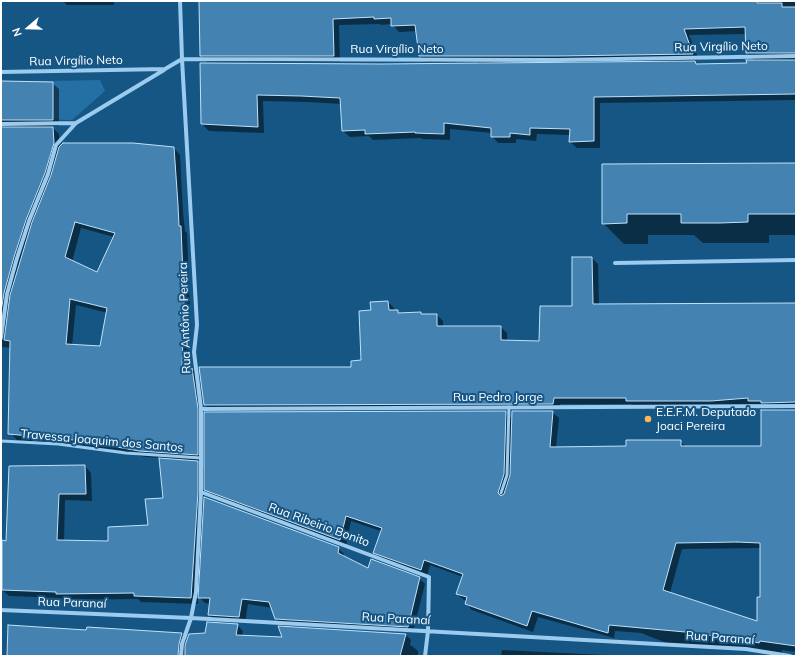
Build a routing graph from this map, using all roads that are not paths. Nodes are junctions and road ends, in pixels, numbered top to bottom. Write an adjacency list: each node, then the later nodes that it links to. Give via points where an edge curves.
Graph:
1 (180, 1): 3 (street, Rua Antônio Pereira)
2 (796, 56): 3 (street, Rua Virgílio Neto, via 558,60)
3 (182, 59): 4 (street); 13 (street, Rua Antônio Pereira, via 197,324 194,352)
4 (165, 70): 5 (street, Rua Virgílio Neto); 6 (street)
5 (1, 72)
6 (76, 123): 7 (street); 10 (street, via 56,145 48,174 29,221 7,294)
7 (1, 124)
8 (796, 260): 9 (street)
9 (615, 263)
10 (1, 338)
11 (796, 406): 12 (street, Rua Pedro Jorge)
12 (509, 407): 13 (street, Rua Pedro Jorge); 17 (lane, via 507,474)
13 (201, 409): 15 (street, Rua Antônio Pereira)
14 (1, 442): 15 (lane, Travessa Joaquim dos Santos, via 58,444 126,453)
15 (201, 458): 16 (street, Rua Antônio Pereira)
16 (201, 492): 19 (street, Rua Antônio Pereira, via 196,592); 20 (street, Rua Ribeirio Bonito, via 429,576)
17 (501, 493)
18 (1, 610): 19 (street, Rua Paranaí)
19 (191, 618): 20 (street, Rua Paranaí); 21 (street, Rua Antônio Pereira, via 182,644)
20 (428, 631): 22 (street); 23 (street, Rua Paranaí, via 746,649)
21 (181, 656)
22 (425, 656)
23 (790, 656)

